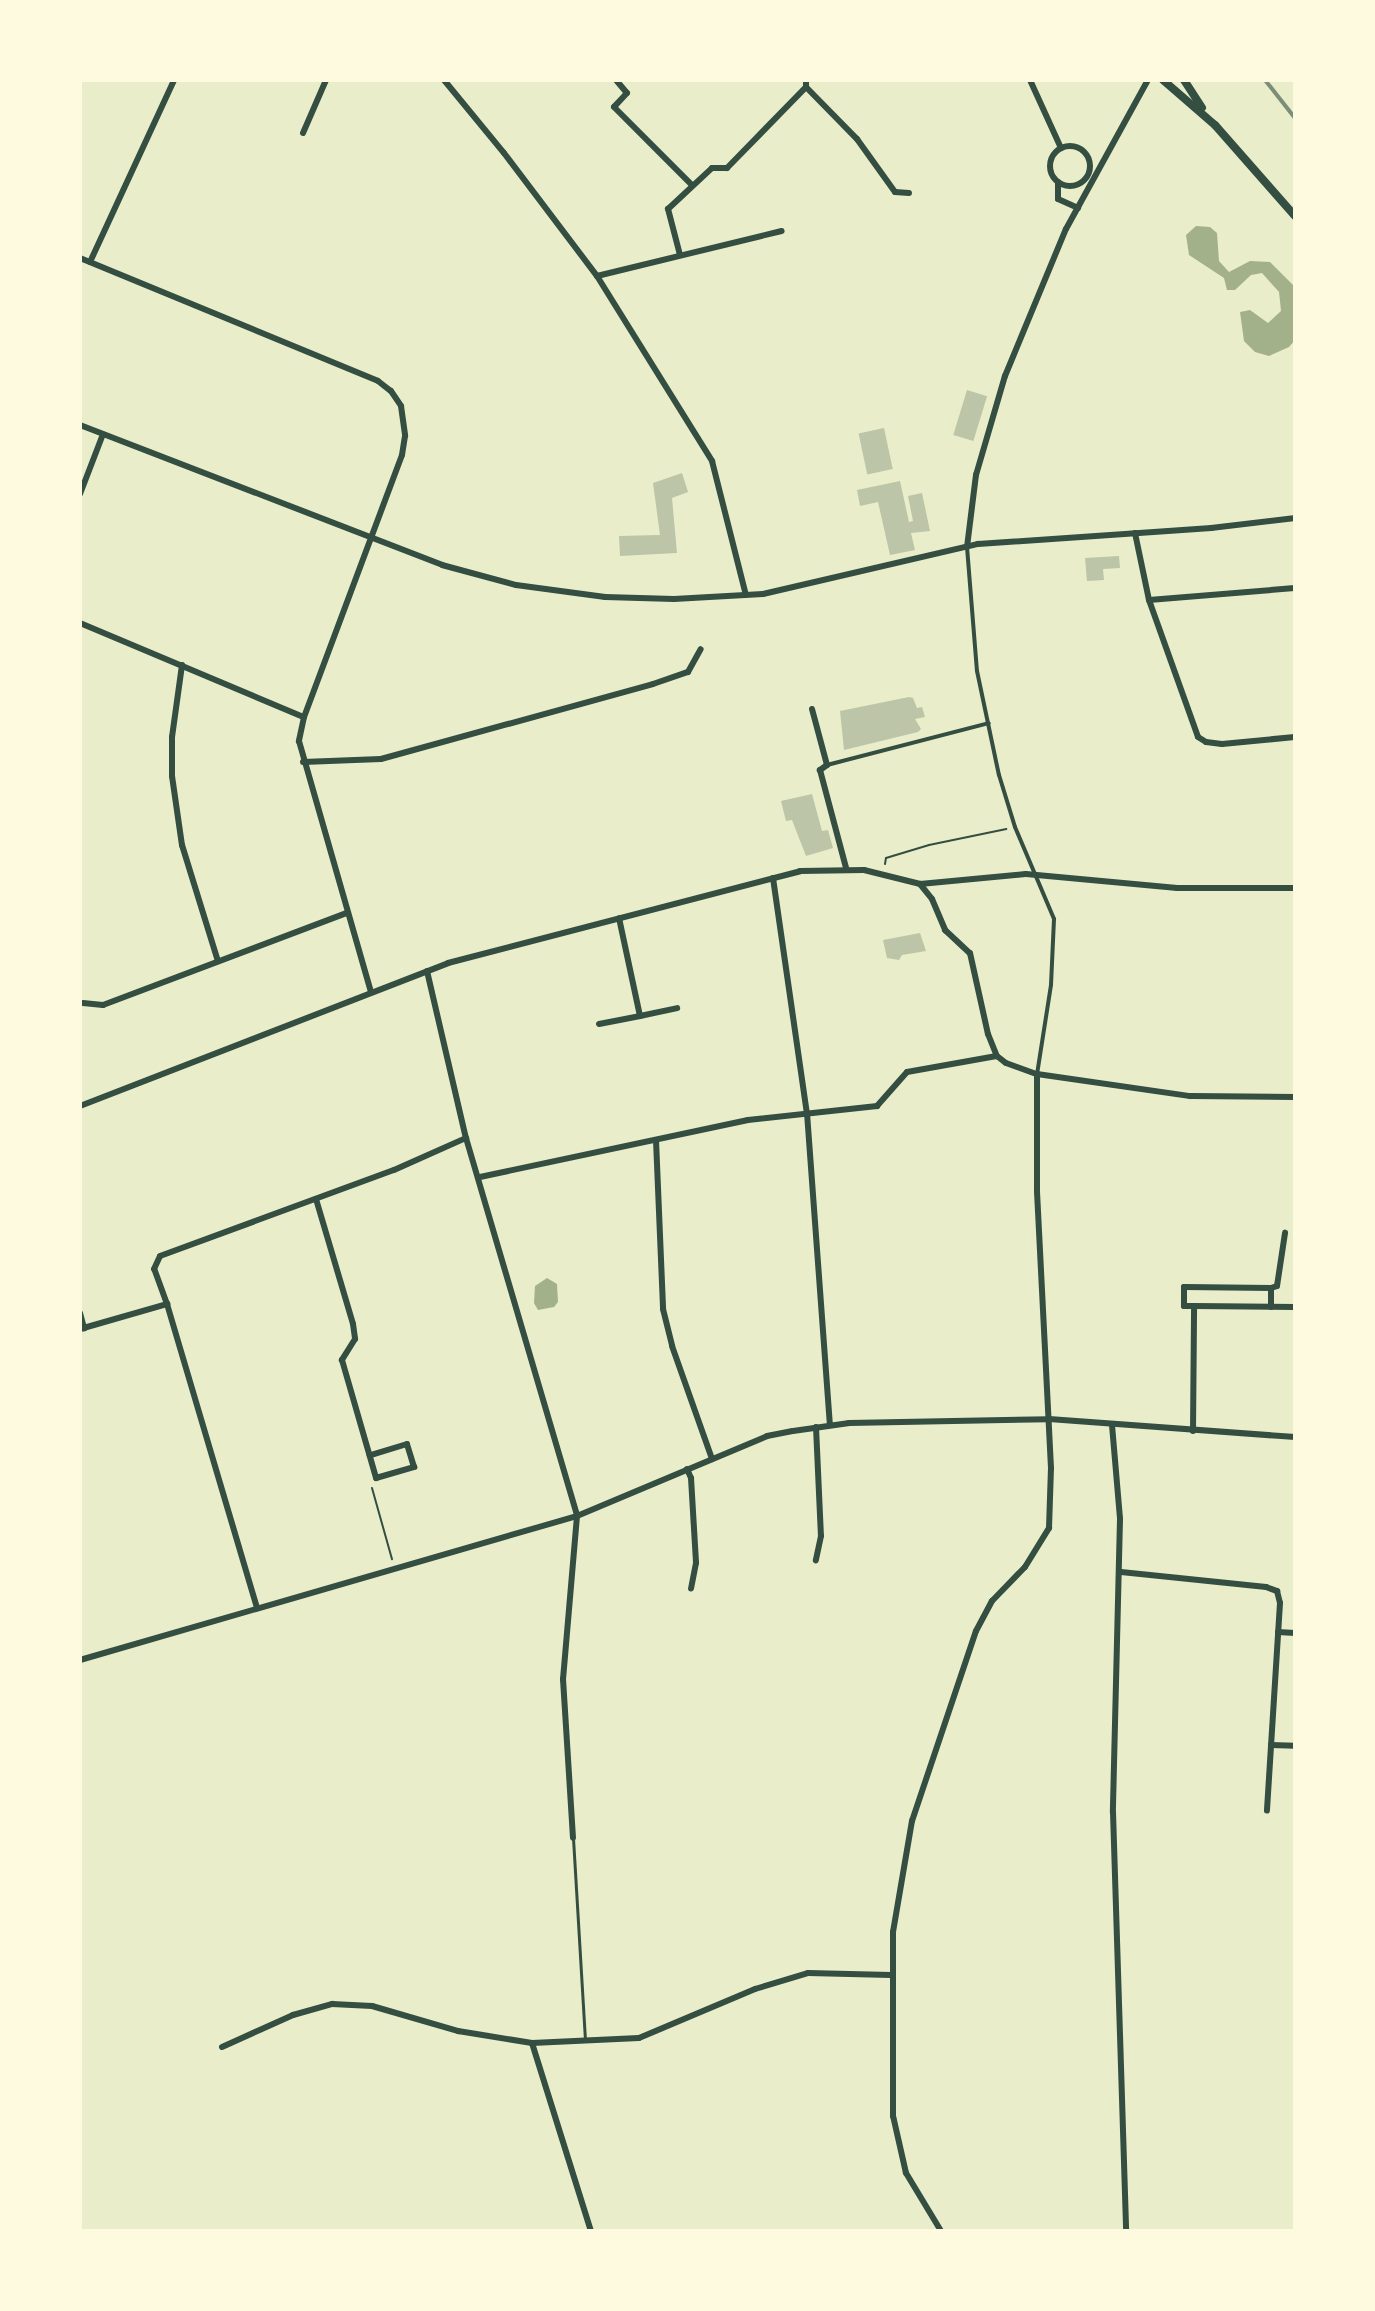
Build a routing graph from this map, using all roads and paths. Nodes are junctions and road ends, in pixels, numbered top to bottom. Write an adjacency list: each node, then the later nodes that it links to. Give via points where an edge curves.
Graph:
1 (174, 80): 21 (street)
2 (326, 80): 11 (street)
3 (444, 80): 22 (street)
4 (616, 80): 14 (street, via 627,93 614,107)
5 (1030, 80): 12 (street)
6 (1148, 80): 16 (street)
7 (1163, 80): 10 (main road)
8 (1184, 80): 10 (main road)
9 (806, 84): 14 (street, via 727,168 712,168); 15 (street, via 857,139 895,192)
10 (1215, 125): 17 (main road)
11 (303, 133)
12 (1061, 148): 13 (street, via 1050,166); 13 (street, via 1082,150 1090,166 1081,182)
13 (1058, 182): 16 (street, via 1058,199)
14 (692, 185): 19 (street, via 668,209)
15 (909, 193)
16 (1078, 208): 29 (street, via 1028,317 989,428 974,483)
17 (1295, 216)
18 (782, 231): 19 (street)
19 (680, 255): 22 (street)
20 (80, 258): 21 (street)
21 (90, 262): 28 (street, via 378,381 391,391 401,406 405,436)
22 (597, 276): 31 (street, via 712,461)
23 (80, 425): 24 (street)
24 (103, 434): 25 (street); 28 (street)
25 (80, 494)
26 (1295, 518): 27 (street)
27 (1135, 533): 29 (street); 32 (street)
28 (373, 538): 31 (street, via 451,568 537,589 642,599); 37 (street)
29 (967, 547): 31 (street); 38 (street, via 977,671)
30 (1295, 588): 32 (street)
31 (746, 595)
32 (1149, 600): 39 (street, via 1202,741)
33 (80, 623): 35 (street)
34 (701, 649): 40 (street, via 688,672 667,681 381,759)
35 (182, 665): 37 (street); 51 (street, via 172,737 174,787 182,845)
36 (812, 709): 41 (street)
37 (304, 717): 40 (street, via 299,741)
38 (989, 723): 41 (street); 42 (street)
39 (1295, 737)
40 (303, 762): 49 (street)
41 (827, 765): 43 (street, via 820,770)
42 (1015, 827): 44 (path, via 886,858); 45 (street)
43 (846, 868): 44 (street); 46 (street)
44 (883, 873): 47 (street)
45 (1036, 874): 47 (street); 48 (street, via 1177,888); 59 (street, via 1055,936)
46 (773, 878): 50 (street); 62 (street)
47 (920, 884): 58 (street, via 932,899 939,922 970,953 981,1012)
48 (1295, 888)
49 (346, 913): 51 (street); 53 (street)
50 (619, 918): 52 (street); 56 (street)
51 (218, 961): 54 (street, via 103,1005)
52 (427, 971): 53 (street); 63 (street)
53 (371, 992): 61 (street)
54 (83, 1003)
55 (677, 1008): 56 (street)
56 (640, 1016): 57 (street)
57 (599, 1024)
58 (997, 1056): 59 (street); 62 (street, via 907,1072 877,1106)
59 (1037, 1074): 60 (street, via 1197,1097); 75 (street, via 1037,1191)
60 (1295, 1097)
61 (80, 1106)
62 (807, 1113): 64 (street); 76 (street)
63 (466, 1138): 65 (street); 66 (street)
64 (656, 1140): 65 (street); 82 (street, via 663,1309)
65 (480, 1177): 85 (street)
66 (316, 1199): 69 (street, via 160,1256 154,1269); 81 (street, via 353,1324 355,1339 342,1360)
67 (1285, 1233): 68 (street, via 1277,1286)
68 (1271, 1288): 70 (street, via 1184,1287 1184,1306); 71 (street)
69 (167, 1304): 74 (street); 90 (street)
70 (1194, 1306): 71 (street); 79 (street)
71 (1271, 1307): 72 (street)
72 (1295, 1307)
73 (80, 1313): 74 (street)
74 (82, 1328)
75 (1049, 1419): 76 (street); 77 (street); 98 (street, via 1049,1528 1025,1567 992,1601 961,1672 912,1821)
76 (830, 1425): 78 (street)
77 (1112, 1425): 79 (street); 88 (street)
78 (816, 1427): 82 (street, via 767,1436); 86 (street, via 821,1536)
79 (1193, 1431): 80 (street)
80 (1295, 1437)
81 (370, 1455): 84 (street); 84 (street, via 407,1444 414,1467)
82 (712, 1459): 83 (street)
83 (687, 1469): 85 (street); 89 (street, via 696,1563)
84 (376, 1478): 87 (path, via 371,1488)
85 (577, 1516): 87 (street); 97 (street, via 563,1679)
86 (816, 1560)
87 (395, 1568): 90 (street)
88 (1121, 1572): 91 (street, via 1277,1591); 104 (street, via 1113,1812)
89 (691, 1589)
90 (257, 1608): 93 (street)
91 (1278, 1632): 92 (street); 94 (street)
92 (1295, 1633)
93 (80, 1660)
94 (1271, 1745): 95 (street); 96 (street)
95 (1295, 1746)
96 (1267, 1811)
97 (573, 1838): 99 (lane)
98 (891, 1975): 99 (street, via 808,1973 755,1989 639,2038); 103 (street, via 891,2084 898,2145 906,2173)
99 (585, 2041): 100 (street)
100 (532, 2043): 101 (street, via 458,2031 372,2006 332,2004); 102 (street)
101 (222, 2047)
102 (591, 2231)
103 (941, 2231)
104 (1126, 2231)

